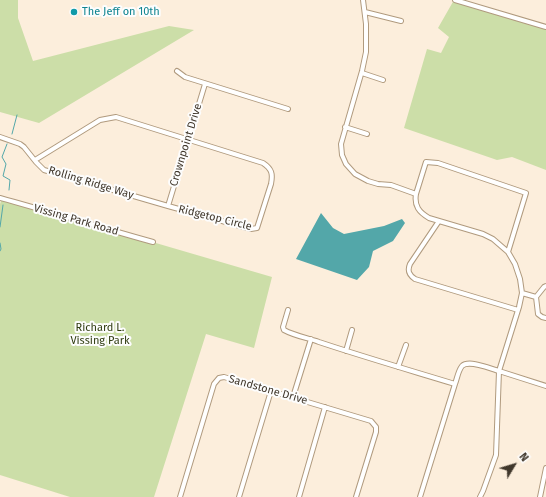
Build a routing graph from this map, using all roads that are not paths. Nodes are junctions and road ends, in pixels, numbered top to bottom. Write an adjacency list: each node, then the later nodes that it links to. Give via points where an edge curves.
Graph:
1 (363, 0): 3 (street)
2 (455, 0): 6 (street)
3 (365, 12): 4 (street); 8 (street, via 366,52)
4 (401, 21)
5 (546, 22): 6 (street)
6 (544, 27)
7 (178, 71): 10 (street, via 185,77)
8 (362, 73): 9 (street); 12 (street)
9 (383, 80)
10 (205, 84): 11 (street); 15 (street, Crownpoint Drive)
11 (288, 109)
12 (345, 127): 13 (street); 17 (street, via 340,144 342,155 355,174 368,181 391,185)
13 (367, 134)
14 (0, 137): 16 (street, Rolling Ridge Way, via 20,144)
15 (188, 140): 16 (street, via 116,118 100,120); 19 (street, Crownpoint Drive); 19 (street, Ridgetop Circle, via 263,163 271,172 271,184 257,228 251,229)
16 (34, 160): 19 (street, Rolling Ridge Way, via 44,170)
17 (416, 194): 20 (street, via 416,205 423,214); 22 (street, via 426,162 438,163 526,193)
18 (0, 198): 21 (street, Vissing Park Road)
19 (168, 206)
20 (439, 221): 22 (street, via 483,234); 27 (street, via 408,268 412,277)
21 (153, 242)
22 (508, 252): 24 (street, via 515,264)
23 (546, 286): 25 (street)
24 (522, 293): 25 (street); 27 (street)
25 (536, 297): 28 (street, via 538,314)
26 (288, 310): 30 (street, via 284,330)
27 (518, 310): 34 (street)
28 (546, 318)
29 (352, 330): 32 (street)
30 (311, 339): 32 (street); 38 (street)
31 (406, 345): 33 (street)
32 (346, 351): 33 (street)
33 (398, 367): 35 (street)
34 (499, 371): 35 (street, via 465,364 461,367); 36 (street); 46 (street, via 496,455)
35 (454, 384): 45 (street)
36 (546, 386)
37 (271, 391): 38 (street, Sandstone Drive); 41 (street, Sandstone Drive, via 224,377 216,380); 42 (street)
38 (293, 397): 39 (street, Sandstone Drive)
39 (325, 407): 43 (street); 44 (street, Sandstone Drive, via 368,419 376,428)
40 (546, 468): 47 (street)
41 (180, 497)
42 (239, 497)
43 (299, 497)
44 (356, 497)
45 (420, 497)
46 (480, 497)
47 (540, 497)

